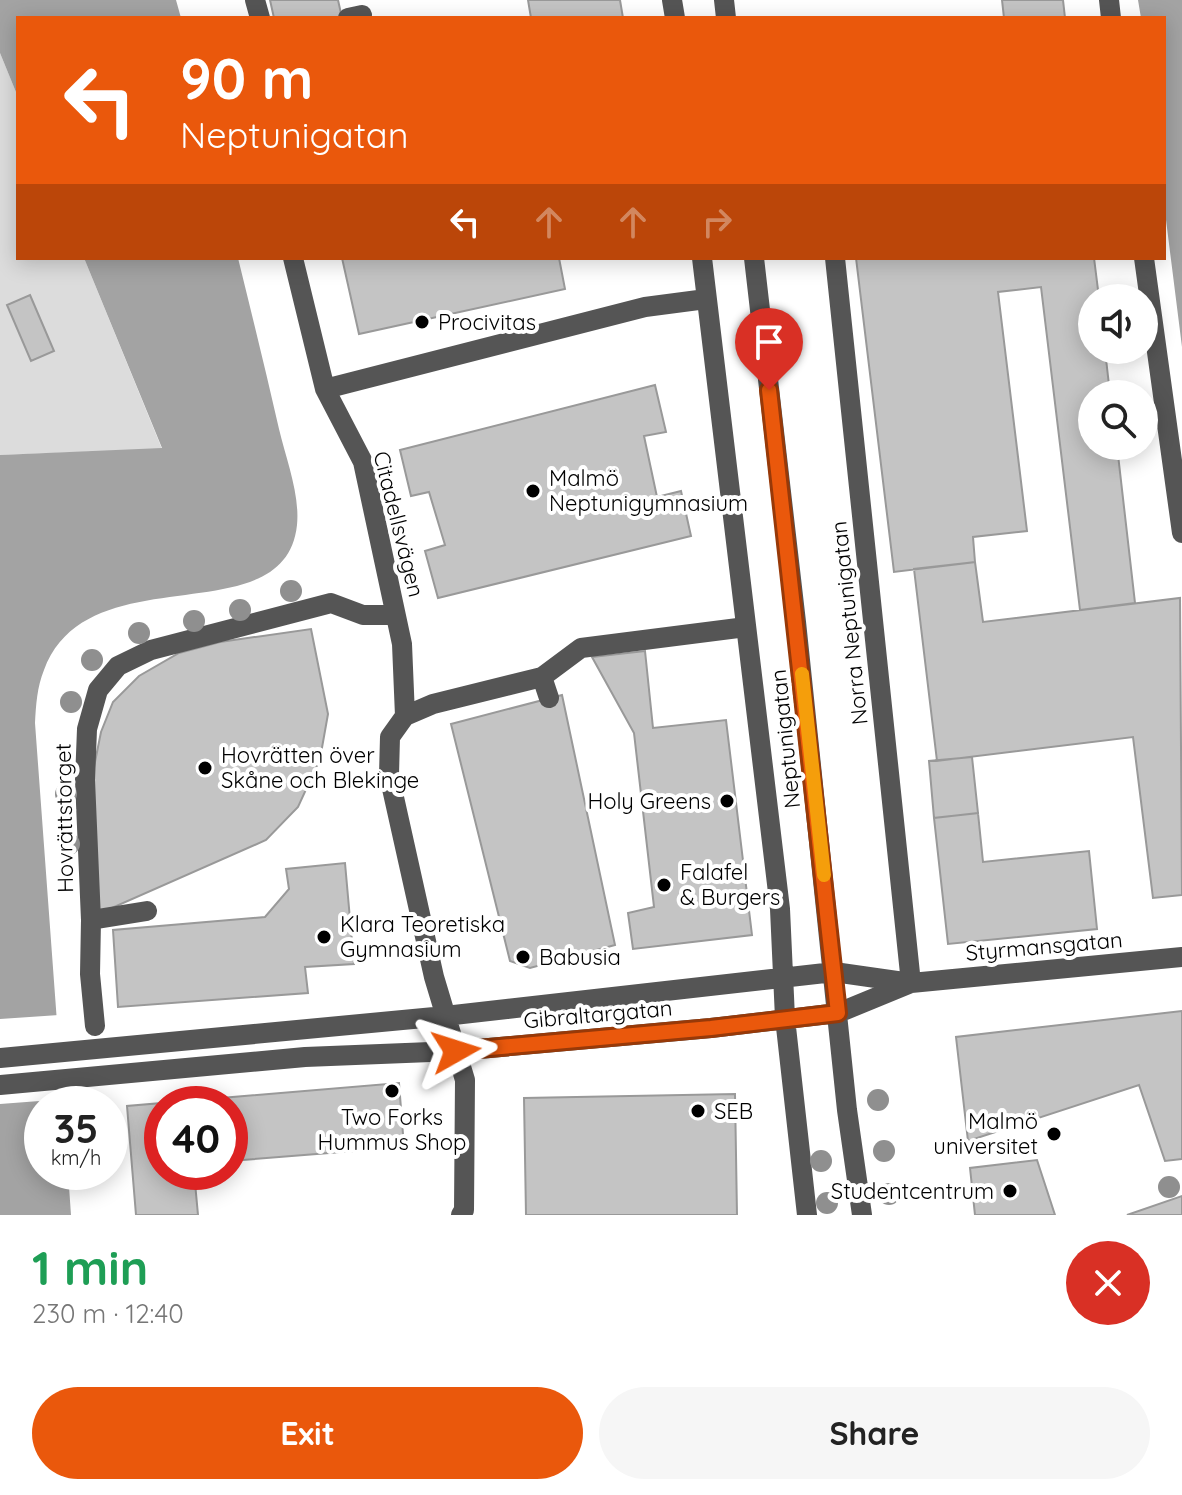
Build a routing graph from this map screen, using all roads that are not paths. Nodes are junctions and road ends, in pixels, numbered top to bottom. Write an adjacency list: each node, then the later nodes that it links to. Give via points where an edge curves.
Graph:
1 (293, 260): 7 (street, Citadellsvägen)
2 (702, 260): 6 (street, Neptunigatan)
3 (754, 260): 17 (street, Neptunigatan)
4 (835, 260): 19 (street, Norra Neptunigatan)
5 (1144, 260): 8 (street)
6 (706, 299): 7 (street, via 645,307); 10 (street, Neptunigatan)
7 (325, 389): 9 (street, Citadellsvägen, via 363,462)
8 (1182, 533)
9 (396, 615): 13 (street, Citadellsvägen); 15 (street, Hovrättstorget, via 363,615 331,603 151,650 118,666 98,690 87,729)
10 (746, 627): 11 (street, via 581,648); 18 (street, Neptunigatan)
11 (542, 677): 12 (street); 13 (street)
12 (549, 698)
13 (405, 716): 21 (street, via 390,737 389,775)
14 (147, 911): 15 (street)
15 (91, 920): 23 (street, Hovrättstorget)
16 (1182, 957): 19 (street, Styrmansgatan)
17 (834, 972): 18 (street, Gibraltargatan); 19 (street, Styrmansgatan); 20 (street, Neptunigatan)
18 (784, 979): 21 (street, Gibraltargatan); 22 (street, Neptunigatan)
19 (911, 983): 20 (street, Styrmansgatan)
20 (838, 1013): 22 (street, Gibraltargatan); 29 (street, Neptunigatan)
21 (445, 1016): 24 (street); 25 (street, Gibraltargatan)
22 (785, 1018): 24 (street, Gibraltargatan); 28 (street, Neptunigatan)
23 (95, 1026)
24 (456, 1051): 26 (street, Gibraltargatan, via 305,1057); 27 (street, via 465,1088)
25 (0, 1058)
26 (0, 1085)
27 (461, 1215)
28 (807, 1215)
29 (862, 1215)

